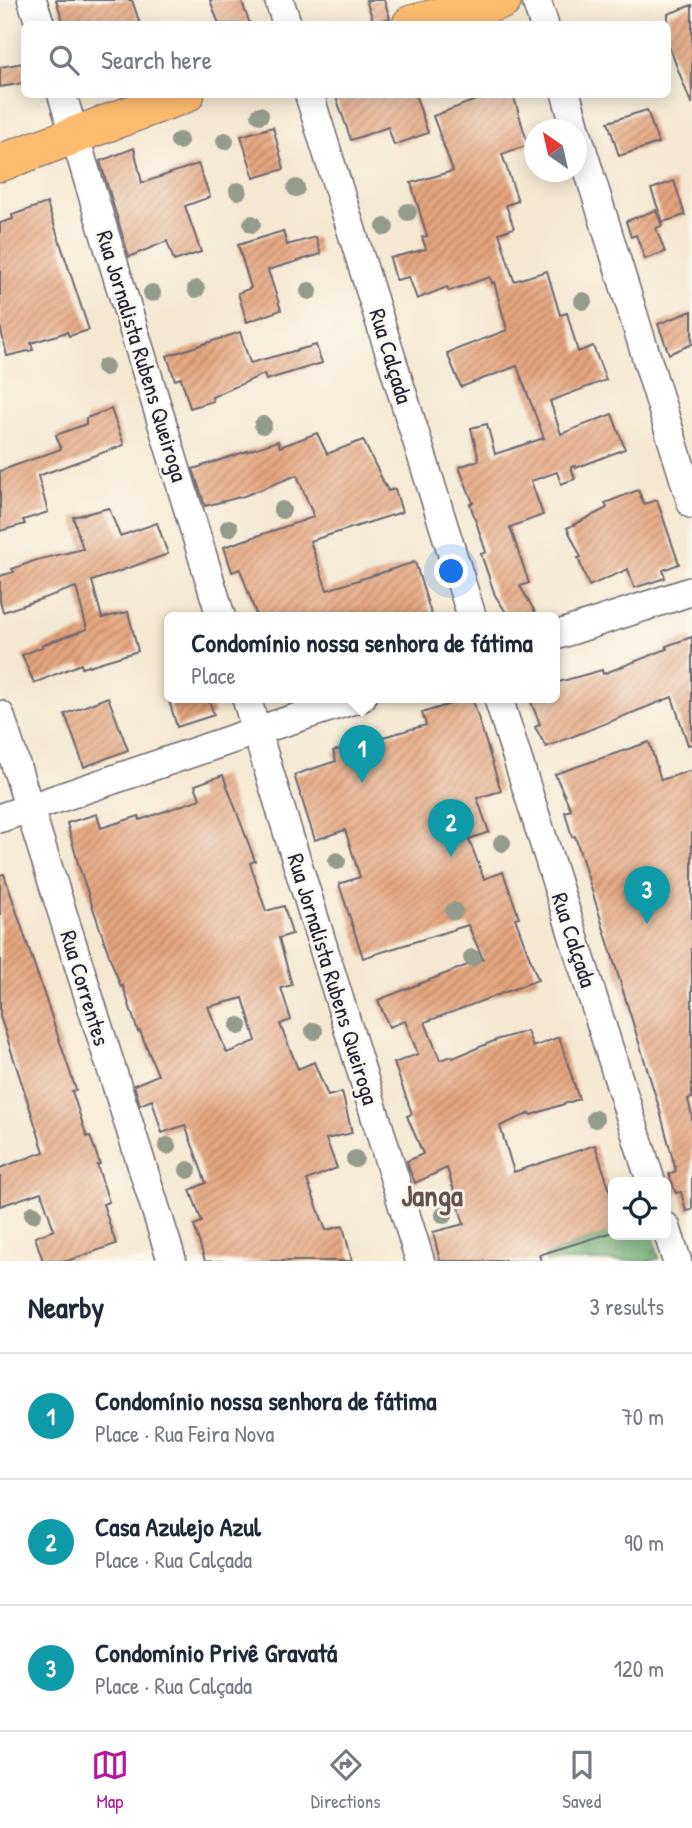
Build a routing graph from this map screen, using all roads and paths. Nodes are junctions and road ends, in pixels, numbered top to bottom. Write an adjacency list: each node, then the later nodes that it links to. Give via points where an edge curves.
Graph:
1 (32, 0): 5 (street)
2 (279, 0): 6 (street)
3 (503, 0): 7 (main road)
4 (537, 0): 8 (street)
5 (39, 21)
6 (286, 21)
7 (422, 21)
8 (543, 21)
9 (63, 98): 14 (street, Rua Jornalista Rubens Queiroga)
10 (175, 98): 14 (main road)
11 (310, 98): 20 (street, Rua Calçada)
12 (567, 98): 13 (street)
13 (573, 119)
14 (75, 135): 15 (main road); 19 (street, Rua Jornalista Rubens Queiroga)
15 (0, 163)
16 (587, 165): 17 (street)
17 (692, 504)
18 (692, 591): 21 (street)
19 (219, 612)
20 (470, 612)
21 (560, 634)
22 (248, 703): 26 (street, Rua Jornalista Rubens Queiroga)
23 (343, 703): 26 (street)
24 (500, 703): 29 (street, Rua Calçada)
25 (0, 715): 27 (street, Rua Correntes)
26 (256, 731): 27 (street); 32 (street, Rua Jornalista Rubens Queiroga)
27 (29, 808): 28 (street); 31 (street, Rua Correntes)
28 (0, 818)
29 (649, 1177)
30 (670, 1240): 33 (street)
31 (172, 1261)
32 (420, 1261)
33 (677, 1261)

